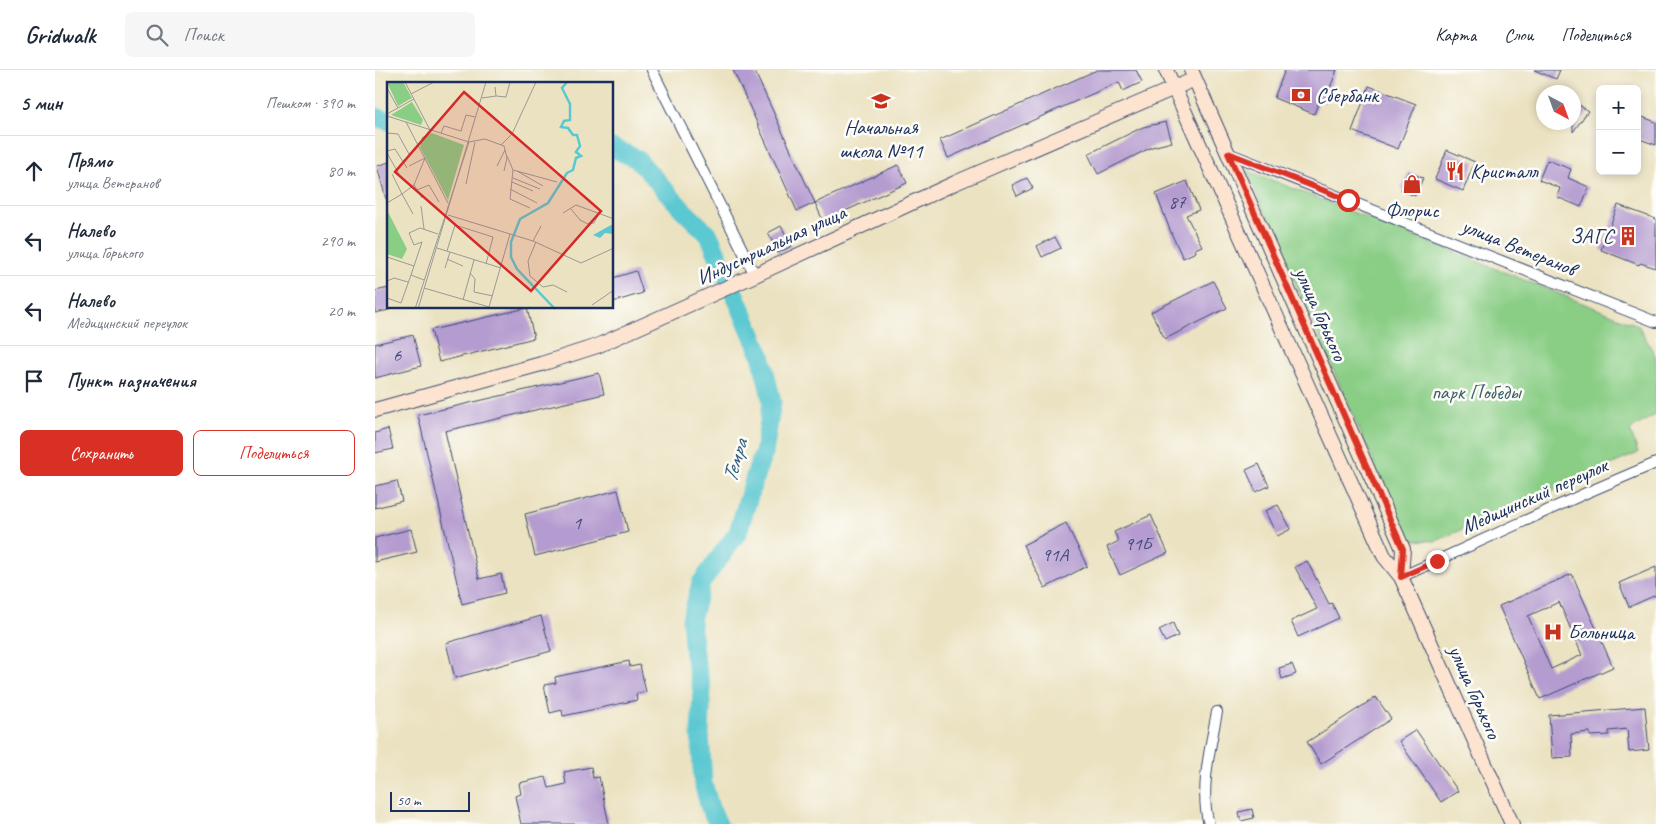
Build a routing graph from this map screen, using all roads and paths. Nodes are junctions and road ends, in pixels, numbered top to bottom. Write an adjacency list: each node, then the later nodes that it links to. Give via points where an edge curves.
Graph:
1 (652, 70): 6 (street)
2 (1166, 70): 4 (main road, улица Горького)
3 (1193, 75): 4 (main road, Индустриальная улица); 5 (main road, улица Горького)
4 (1173, 88): 6 (main road, Индустриальная улица); 10 (main road, улица Горького, via 1384,556)
5 (1228, 153): 7 (street, улица Ветеранов); 10 (main road, улица Горького, via 1403,549)
6 (755, 275): 8 (main road, Индустриальная улица, via 597,346)
7 (1656, 322)
8 (375, 410)
9 (1656, 463): 10 (street, Медицинский переулок)
10 (1401, 577): 13 (main road, улица Горького)
11 (1217, 712): 12 (street, via 1206,787)
12 (1209, 824)
13 (1512, 824)

